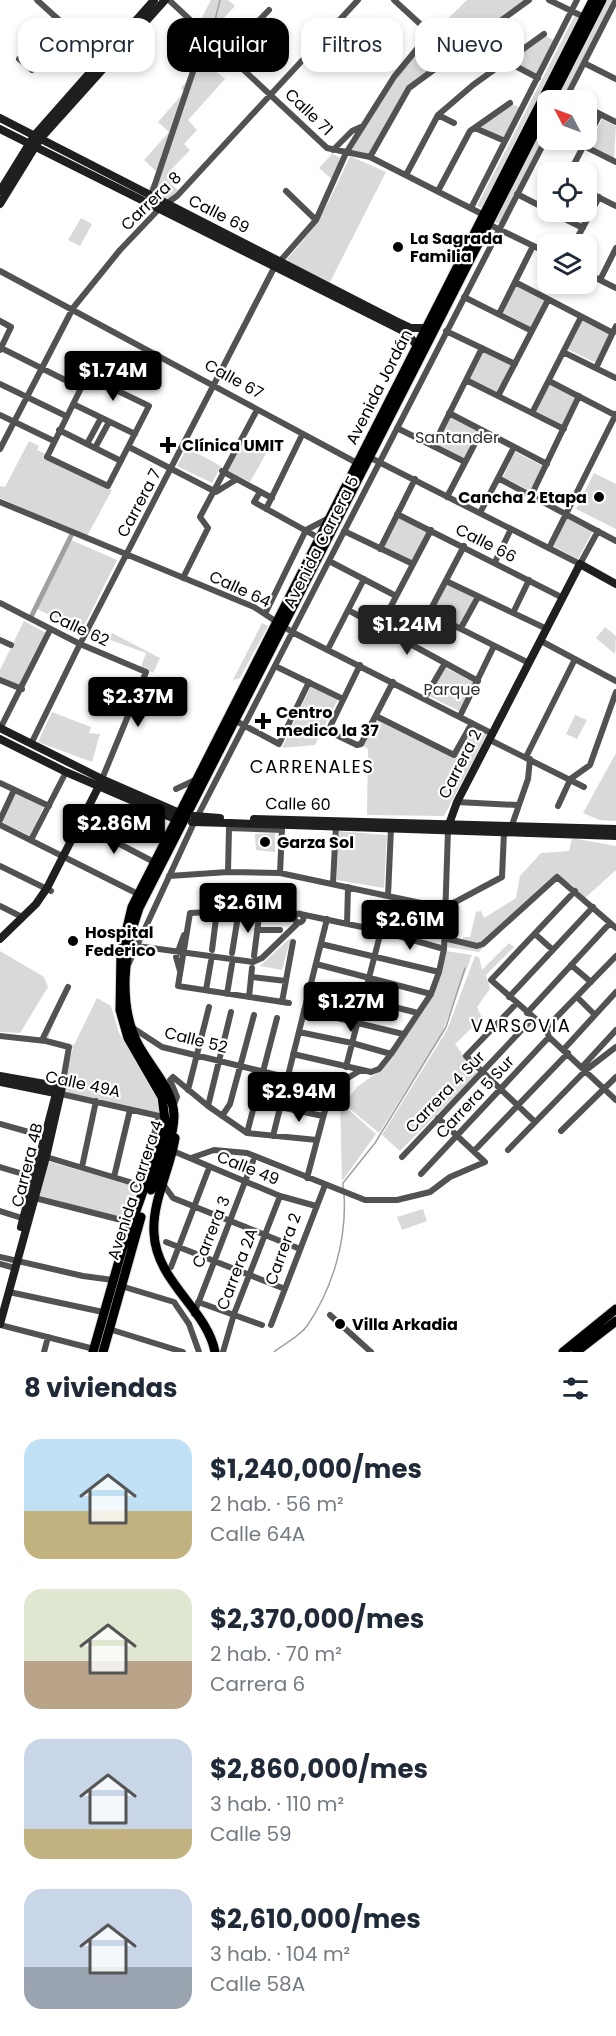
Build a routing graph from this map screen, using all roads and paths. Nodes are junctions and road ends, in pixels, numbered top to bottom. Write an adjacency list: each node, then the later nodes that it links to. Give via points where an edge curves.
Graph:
1 (37, 0): 14 (street)
2 (154, 0): 16 (street)
3 (167, 0): 17 (street); 18 (street, Calle 71)
4 (358, 0): 33 (street, Carrera 8)
5 (394, 0): 42 (street, Carrera 7, via 430,33 394,77)
6 (529, 0): 53 (street, via 409,88)
7 (549, 0): 13 (street)
8 (577, 0): 13 (street)
9 (593, 0): 15 (main road, Avenida Jordán)
10 (602, 0): 31 (main road)
11 (616, 0): 23 (street)
12 (269, 10): 19 (street)
13 (572, 11): 15 (street); 29 (street)
14 (56, 17)
15 (584, 17): 67 (main road, Avenida Jordán)
16 (139, 18)
17 (148, 18)
18 (186, 18)
19 (261, 18)
20 (544, 34): 22 (street)
21 (31, 46): 21 (street, via 44,57 32,70 19,59)
22 (524, 49)
23 (584, 63): 30 (street); 32 (street)
24 (524, 70): 29 (street)
25 (94, 72): 46 (street)
26 (193, 72): 60 (street)
27 (247, 72): 33 (street, Calle 71)
28 (493, 72): 37 (street)
29 (538, 78): 47 (street)
30 (616, 79)
31 (556, 90)
32 (572, 90)
33 (271, 94): 49 (street, Calle 71); 65 (street, Carrera 8)
34 (510, 103): 45 (street)
35 (597, 112): 36 (street)
36 (600, 114): 39 (street); 40 (street)
37 (438, 115): 41 (street); 55 (street)
38 (0, 118): 46 (street, Calle 69)
39 (597, 120)
40 (616, 122)
41 (454, 123)
42 (364, 126): 49 (street, via 352,131); 52 (street, Carrera 7)
43 (537, 128): 70 (main road, Avenida Jordán)
44 (0, 129): 48 (street, Calle 69)
45 (473, 129): 47 (street); 57 (street)
46 (37, 137): 48 (street); 60 (street, Calle 69)
47 (505, 141): 66 (street)
48 (32, 146): 56 (street); 62 (street); 65 (street, Calle 69)
49 (333, 150): 52 (street, Calle 71)
50 (540, 150): 59 (street, Avenida Carrera 5)
51 (592, 150): 54 (street)
52 (346, 153): 53 (street, Calle 71); 68 (street, Carrera 7)
53 (370, 157): 55 (street, Calle 71)
54 (616, 162)
55 (406, 175): 57 (street, Calle 71)
56 (1, 188)
57 (438, 190): 66 (street, Calle 71)
58 (286, 191): 68 (street)
59 (517, 194): 63 (street); 72 (street, Avenida Carrera 5)
60 (151, 196): 65 (street, Calle 69)
61 (599, 197): 64 (street); 71 (street)
62 (0, 204)
63 (537, 205)
64 (616, 206)
65 (163, 207): 77 (street, Calle 69); 85 (street, Carrera 8, via 120,250)
66 (471, 208): 67 (street, Calle 71)
67 (484, 215): 70 (street); 90 (main road, Avenida Jordán)
68 (316, 220): 77 (street, Carrera 7)
69 (571, 222): 71 (street)
70 (488, 224): 72 (street); 133 (main road, Avenida Jordán)
71 (583, 228): 73 (street)
72 (499, 229): 74 (street); 83 (street, Avenida Carrera 5)
73 (580, 234)
74 (533, 246): 75 (street); 81 (street)
75 (537, 248)
76 (616, 249): 80 (street)
77 (277, 265): 90 (street, Calle 69, via 411,328); 94 (street, Calle 69, via 408,334); 105 (street, Carrera 7)
78 (0, 271): 85 (street, Calle 67)
79 (597, 278): 80 (street)
80 (600, 280): 82 (street)
81 (515, 282): 84 (street); 86 (street)
82 (616, 288)
83 (464, 297): 86 (street); 92 (street, Avenida Carrera 5)
84 (548, 300): 87 (street); 91 (street)
85 (72, 308): 100 (street, Carrera 8); 105 (street, Calle 67)
86 (499, 314): 91 (street)
87 (581, 317): 93 (street); 97 (street)
88 (0, 321): 96 (street, via 11,327)
89 (616, 326): 93 (street)
90 (426, 327): 94 (main road, Avenida Jordán)
91 (532, 331): 98 (street)
92 (446, 332): 95 (street); 120 (street, Avenida Carrera 5)
93 (613, 333): 99 (street)
94 (417, 346): 137 (main road, Avenida Jordán)
95 (482, 348): 98 (street); 102 (street)
96 (1, 349): 100 (street)
97 (563, 352): 99 (street); 103 (street)
98 (515, 364): 107 (street)
99 (596, 368): 101 (street)
100 (42, 369): 106 (street); 109 (street, Carrera 8)
101 (616, 378)
102 (466, 380): 107 (street); 112 (street)
103 (549, 381): 108 (street); 113 (street)
104 (0, 384): 109 (street)
105 (215, 386): 111 (street, Calle 67); 139 (street, Carrera 7)
106 (81, 388): 110 (street); 124 (street, via 87,376 149,406)
107 (498, 396): 113 (street)
108 (579, 396): 114 (street); 121 (street)
109 (28, 397): 116 (street); 118 (street, Carrera 8)
110 (73, 404): 116 (street); 117 (street)
111 (256, 410): 125 (street, Calle 67); 140 (street)
112 (449, 413): 123 (street); 128 (street)
113 (532, 413): 121 (street)
114 (616, 414): 153 (street)
115 (0, 415): 118 (street)
116 (66, 416): 122 (street)
117 (101, 418): 119 (street); 127 (street)
118 (14, 422): 126 (street); 132 (street, Carrera 8)
119 (108, 422): 124 (street); 131 (street)
120 (398, 428): 128 (street); 135 (street, Avenida Carrera 5)
121 (564, 429): 138 (street)
122 (59, 430): 126 (street); 127 (street)
123 (482, 430): 130 (street); 136 (street)
124 (135, 434): 129 (street)
125 (302, 435): 137 (street, Calle 67); 148 (street)
126 (54, 441): 134 (street, via 47,457 108,486)
127 (87, 444): 131 (street)
128 (433, 446): 136 (street)
129 (129, 447): 134 (street); 139 (street)
130 (514, 447): 138 (street); 141 (street)
131 (95, 448): 134 (street)
132 (0, 449)
133 (369, 457): 135 (street); 183 (main road, Avenida Jordán)
134 (121, 461)
135 (380, 461): 143 (street); 158 (street, Avenida Carrera 5)
136 (465, 462): 147 (street)
137 (357, 463): 154 (main road, Avenida Jordán)
138 (547, 464): 146 (street)
139 (172, 469): 144 (street); 165 (street, Carrera 7)
140 (222, 471): 142 (street); 144 (street)
141 (498, 478): 146 (street); 152 (street)
142 (237, 479): 144 (street, via 219,492); 145 (street)
143 (415, 479): 147 (street); 151 (street)
144 (213, 490): 170 (street, via 200,517 207,528)
145 (260, 492): 148 (street); 150 (street, via 254,502)
146 (531, 496): 153 (street)
147 (447, 497): 152 (street)
148 (272, 498): 150 (street)
149 (0, 502): 165 (street, Calle 64)
150 (266, 509): 156 (street)
151 (397, 513): 157 (street, Calle 66); 164 (street)
152 (480, 513): 155 (street)
153 (566, 514): 159 (street); 163 (street)
154 (330, 518): 156 (street, Avenida Carrera 5); 160 (main road, Avenida Jordán)
155 (512, 529): 163 (street); 167 (street)
156 (306, 530): 160 (street); 182 (street, Avenida Carrera 5)
157 (431, 530): 162 (street, Calle 66); 168 (street)
158 (344, 531): 164 (street); 166 (street, Avenida Carrera 5)
159 (598, 531): 161 (street); 169 (street, Carrera 2)
160 (319, 538): 183 (main road, Avenida Jordán)
161 (616, 541)
162 (464, 546): 167 (street, Calle 66); 173 (street)
163 (549, 548): 169 (street)
164 (380, 549): 168 (street)
165 (127, 555): 170 (street, Calle 64); 191 (street, Carrera 7)
166 (329, 561): 171 (street); 188 (street, Avenida Carrera 5)
167 (495, 562): 172 (street, Calle 66)
168 (413, 564): 175 (street)
169 (580, 564): 174 (street); 177 (street, Carrera 2)
170 (183, 578): 182 (street, Calle 64)
171 (364, 579): 175 (street); 179 (street)
172 (529, 580): 177 (street, Calle 66); 181 (street)
173 (446, 581): 176 (street); 180 (street)
174 (616, 584)
175 (396, 596): 184 (street)
176 (478, 597): 181 (street); 185 (street)
177 (563, 598): 186 (street, Carrera 2)
178 (0, 603): 187 (street, Calle 62)
179 (348, 610): 184 (street); 195 (street)
180 (429, 613): 185 (street); 193 (street)
181 (513, 613): 186 (street)
182 (265, 614): 183 (street, Calle 64)
183 (279, 623): 188 (street, Calle 64); 214 (main road, Avenida Jordán); 223 (main road, Avenida Jordán)
184 (380, 627): 193 (street)
185 (461, 628): 194 (street)
186 (547, 629): 190 (street, Carrera 2)
187 (50, 630): 191 (street, Calle 62); 206 (street)
188 (292, 632): 195 (street, Calle 64); 200 (street, Avenida Carrera 5)
189 (0, 640): 192 (street)
190 (541, 641): 196 (street); 198 (street, Carrera 2)
191 (80, 644): 207 (street, Calle 62, via 143,670 146,675); 220 (street, Carrera 7)
192 (11, 645)
193 (412, 645): 197 (street)
194 (494, 646): 198 (street); 202 (street)
195 (328, 648): 199 (street, Calle 64)
196 (575, 660): 203 (street); 221 (street)
197 (445, 663): 202 (street); 211 (street)
198 (529, 663): 218 (street, Carrera 2)
199 (360, 665): 205 (street, Calle 64); 210 (street)
200 (275, 666): 204 (street); 216 (street, Avenida Carrera 5)
201 (0, 680): 206 (street)
202 (478, 681): 213 (street)
203 (616, 681)
204 (309, 682): 210 (street); 216 (street, via 279,744)
205 (393, 682): 211 (street, Calle 64); 212 (street)
206 (22, 689): 217 (street)
207 (139, 692): 209 (street); 226 (street)
208 (616, 692): 224 (street, via 590,765)
209 (147, 696)
210 (344, 699): 212 (street, via 328,731 359,745)
211 (424, 699): 213 (street, Calle 64)
212 (376, 716): 215 (street, via 454,755)
213 (460, 716): 215 (street, Calle 64)
214 (234, 720): 216 (street); 234 (main road, Avenida Jordán)
215 (472, 723): 218 (street, Calle 64)
216 (245, 726): 253 (street, Avenida Carrera 5)
217 (0, 728): 220 (street, Calle 60)
218 (491, 737): 221 (street, Calle 64); 230 (street, Carrera 2)
219 (0, 739): 222 (street, Calle 60)
220 (31, 744): 226 (street, Calle 60)
221 (528, 758): 224 (street, Calle 64); 231 (street, via 528,779)
222 (66, 772): 226 (street, Calle 60); 232 (street)
223 (195, 780): 229 (street); 234 (main road, Avenida Jordán)
224 (570, 780): 227 (street, Calle 64); 233 (street)
225 (0, 783): 228 (street)
226 (102, 784): 234 (street, Calle 60); 240 (street); 248 (street)
227 (584, 787)
228 (14, 789): 232 (street); 235 (street)
229 (176, 789)
230 (456, 802): 231 (street); 241 (street, Carrera 2)
231 (517, 805): 239 (street)
232 (49, 806): 247 (street)
233 (558, 806)
234 (184, 818): 236 (street, Calle 60, bridge); 249 (main road); 293 (main road, Avenida Carrera 5, via 139,908)
235 (0, 820)
236 (229, 823): 237 (street, Calle 60); 242 (street, Calle 60); 251 (street)
237 (336, 824): 241 (street, Calle 60); 242 (street, Calle 60); 243 (street, Calle 60); 254 (street)
238 (0, 825): 247 (street)
239 (512, 825): 241 (street, Calle 60); 244 (street, Calle 60)
240 (85, 826): 248 (street); 249 (street)
241 (448, 827): 243 (street, Calle 60); 245 (street, Calle 60); 263 (street, Carrera 2)
242 (282, 828): 252 (street)
243 (391, 828): 259 (street)
244 (616, 829)
245 (504, 832): 246 (street, Calle 60); 263 (street, via 502,877)
246 (616, 836)
247 (31, 840): 248 (street)
248 (66, 859): 256 (street); 258 (street)
249 (154, 862): 258 (main road)
250 (0, 866): 256 (street)
251 (228, 872): 252 (street); 253 (street)
252 (280, 873): 254 (street)
253 (169, 876): 280 (street, Avenida Carrera 5)
254 (333, 884): 255 (street)
255 (348, 887): 259 (street); 270 (street)
256 (49, 890): 267 (street)
257 (575, 891): 261 (street); 275 (street); 276 (street, via 557,877 520,913 477,946)
258 (138, 894): 312 (main road, via 123,941)
259 (388, 896): 263 (street)
260 (0, 906): 267 (street)
261 (593, 907): 269 (street); 283 (street)
262 (286, 908): 264 (street)
263 (444, 908): 276 (street, Carrera 2)
264 (260, 909): 265 (street); 272 (street)
265 (240, 910): 266 (street); 285 (street)
266 (218, 911): 282 (street); 284 (street, via 190,913)
267 (22, 917): 277 (street)
268 (327, 919): 270 (street); 279 (street); 288 (street, via 301,918)
269 (610, 922): 271 (street); 292 (street)
270 (347, 924): 274 (street)
271 (616, 928)
272 (257, 930): 273 (street); 288 (street)
273 (280, 930)
274 (381, 931): 281 (street); 286 (street)
275 (536, 934): 283 (street); 307 (street, via 491,980)
276 (444, 938): 281 (street, Carrera 2)
277 (0, 939)
278 (293, 942): 298 (street)
279 (321, 944): 286 (street); 291 (street)
280 (137, 946): 284 (street); 293 (street, Avenida Carrera 5)
281 (444, 949): 295 (street, Carrera 2)
282 (212, 950)
283 (553, 950): 307 (street)
284 (180, 951): 288 (street, via 253,962); 302 (street, via 178,986)
285 (232, 953)
286 (375, 954): 295 (street); 297 (street)
287 (616, 956): 299 (street)
288 (256, 958)
289 (211, 962): 302 (street)
290 (232, 964): 304 (street)
291 (316, 964): 297 (street); 300 (street)
292 (571, 965): 299 (street); 316 (street)
293 (127, 966): 312 (main road, Avenida Carrera 5)
294 (252, 968): 296 (street)
295 (439, 972): 305 (street, Carrera 2)
296 (252, 977): 298 (street); 306 (street)
297 (369, 977): 305 (street); 309 (street)
298 (286, 981): 306 (street, via 285,1003)
299 (591, 982): 308 (street)
300 (310, 986): 309 (street); 313 (street)
301 (68, 987): 329 (street)
302 (206, 990): 304 (street)
303 (616, 992): 318 (street)
304 (227, 994): 306 (street)
305 (431, 994): 315 (street, Carrera 2)
306 (249, 997)
307 (509, 997): 310 (street)
308 (577, 997): 318 (street); 323 (street)
309 (363, 999): 315 (street); 321 (street)
310 (516, 1004): 316 (street); 342 (street, via 466,1056)
311 (209, 1007): 335 (street)
312 (123, 1009): 322 (main road, Avenida Carrera 4); 370 (main road, Avenida Carrera 4, via 128,1038 162,1097 167,1117)
313 (304, 1010): 321 (street); 325 (street)
314 (231, 1012): 336 (street)
315 (418, 1013): 326 (street, Carrera 2)
316 (527, 1014): 320 (street)
317 (254, 1015): 337 (street)
318 (595, 1015): 332 (street)
319 (277, 1018): 341 (street)
320 (532, 1019): 323 (street); 342 (street, Carrera 4 Sur)
321 (357, 1023): 326 (street); 330 (street)
322 (129, 1024): 335 (street, Calle 52, via 154,1043); 357 (main road, Avenida Carrera 4)
323 (546, 1028): 328 (street)
324 (616, 1030): 339 (street)
325 (299, 1032): 330 (street); 333 (street)
326 (403, 1034): 334 (street, Carrera 2)
327 (0, 1035): 329 (street)
328 (549, 1037): 332 (street); 351 (street, Carrera 5 Sur)
329 (42, 1041): 348 (street, Carrera 4B, via 69,1047)
330 (352, 1043): 334 (street); 338 (street)
331 (616, 1047): 339 (street)
332 (566, 1051): 339 (street); 355 (street)
333 (293, 1054): 338 (street); 345 (street)
334 (391, 1054): 340 (street, Carrera 2, via 379,1069)
335 (196, 1056): 336 (street, Calle 52); 350 (street)
336 (220, 1060): 337 (street, Calle 52); 354 (street)
337 (242, 1064): 341 (street, Calle 52); 359 (street, via 231,1104)
338 (346, 1067): 340 (street)
339 (584, 1068): 347 (street); 362 (street)
340 (361, 1070): 349 (street)
341 (263, 1071): 345 (street, Calle 52); 365 (street)
342 (482, 1072): 351 (street); 361 (street, Carrera 4 Sur)
343 (0, 1076): 348 (street, Calle 49A)
344 (616, 1077): 347 (street)
345 (288, 1078): 349 (street, Calle 52); 356 (street)
346 (0, 1082): 348 (street, Calle 49A)
347 (603, 1087): 352 (street); 364 (street)
348 (59, 1088): 353 (street, Calle 49A); 366 (street, Carrera 4B); 373 (street, Carrera 4B)
349 (332, 1088): 360 (street)
350 (188, 1090): 354 (street); 357 (street, via 175,1077 171,1078 177,1097)
351 (501, 1090): 355 (street); 368 (street, Carrera 5 Sur)
352 (616, 1100)
353 (96, 1101): 358 (street, Calle 49A); 378 (street)
354 (208, 1106): 359 (street)
355 (518, 1106): 362 (street); 372 (street)
356 (280, 1107): 360 (street); 367 (street)
357 (173, 1108): 370 (main road, Avenida Carrera 4)
358 (130, 1110): 382 (street); 386 (street, Calle 49A, via 159,1116)
359 (222, 1116): 365 (street)
360 (323, 1116): 369 (street)
361 (438, 1118): 368 (street); 374 (street, Carrera 4 Sur)
362 (535, 1122): 371 (street)
363 (0, 1124): 366 (street)
364 (561, 1131)
365 (247, 1133): 367 (street)
366 (44, 1136): 373 (street, Carrera 4B)
367 (273, 1136): 369 (street)
368 (457, 1136): 372 (street); 380 (street, Carrera 5 Sur)
369 (317, 1140): 383 (street)
370 (167, 1148): 375 (street, Calle 49); 385 (main road); 386 (main road, Avenida Carrera 4); 406 (main road, Avenida Carrera 4)
371 (507, 1150)
372 (474, 1151): 387 (street, via 485,1162 450,1177 430,1192 397,1200 362,1199)
373 (42, 1156): 378 (street); 381 (street, Carrera 4B); 389 (street, Carrera 4B)
374 (402, 1156)
375 (191, 1158): 379 (street, Calle 49); 383 (street, via 214,1150 247,1153)
376 (254, 1161): 384 (street, Carrera 3)
377 (0, 1167): 381 (street)
378 (82, 1167): 382 (street)
379 (208, 1168): 384 (street, Calle 49); 391 (street)
380 (421, 1174)
381 (33, 1177): 393 (street, Carrera 4B)
382 (114, 1177): 386 (street)
383 (307, 1178): 387 (street)
384 (246, 1181): 388 (street, Calle 49); 394 (street, Carrera 3)
385 (163, 1183): 391 (street, via 173,1198); 413 (main road, via 154,1221 156,1248 168,1275)
386 (143, 1186): 395 (main road, Avenida Carrera 4)
387 (328, 1186): 390 (street, Carrera 2)
388 (280, 1196): 390 (street, Calle 49); 396 (street, Carrera 2A)
389 (35, 1198): 393 (street, Carrera 4B); 395 (street)
390 (315, 1206): 399 (street, Carrera 2)
391 (192, 1207): 394 (street); 398 (street)
392 (0, 1211): 393 (street)
393 (26, 1219): 403 (street, Carrera 4B)
394 (229, 1221): 396 (street); 401 (street, Carrera 3)
395 (133, 1222): 406 (main road, Avenida Carrera 4)
396 (264, 1235): 399 (street); 405 (street, Carrera 2A)
397 (166, 1242): 398 (street)
398 (178, 1247): 401 (street); 404 (street)
399 (300, 1249): 407 (street, Carrera 2)
400 (0, 1257): 403 (street)
401 (213, 1260): 405 (street); 410 (street, Carrera 3)
402 (0, 1264): 403 (street)
403 (13, 1264): 406 (street); 408 (street, Carrera 4B); 409 (street, Carrera 4B)
404 (171, 1267)
405 (249, 1275): 407 (street); 414 (street, Carrera 2A)
406 (117, 1283): 412 (main road, Avenida Carrera 4); 420 (main road, Avenida Carrera 4); 425 (street, via 174,1302 189,1324)
407 (285, 1289): 419 (street, Carrera 2)
408 (9, 1292): 412 (street); 417 (street, Carrera 4B)
409 (0, 1302)
410 (198, 1302): 413 (street, Carrera 3); 414 (street)
411 (616, 1309): 429 (main road)
412 (103, 1312): 422 (main road, Avenida Carrera 4)
413 (194, 1314): 426 (main road)
414 (234, 1314): 418 (street); 427 (street, Carrera 2A)
415 (330, 1315): 428 (street)
416 (616, 1321): 430 (main road)
417 (0, 1324): 421 (street)
418 (262, 1325)
419 (271, 1325)
420 (109, 1329): 422 (main road, Avenida Carrera 4); 424 (street)
421 (48, 1337): 422 (street); 423 (street)
422 (96, 1351)
423 (44, 1352)
424 (183, 1352)
425 (200, 1352)
426 (215, 1352)
427 (223, 1352)
428 (371, 1352)
429 (563, 1352)
430 (576, 1352)

